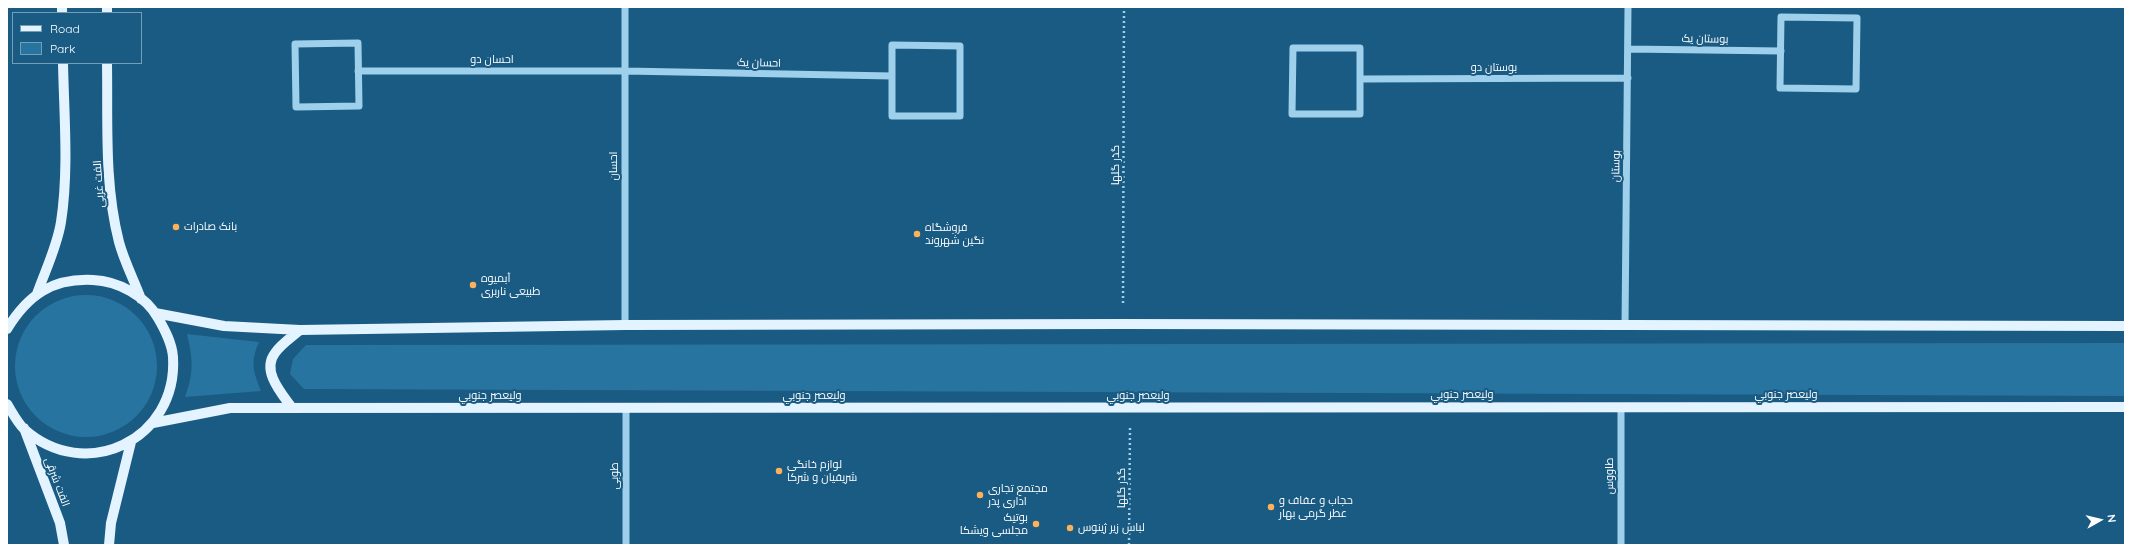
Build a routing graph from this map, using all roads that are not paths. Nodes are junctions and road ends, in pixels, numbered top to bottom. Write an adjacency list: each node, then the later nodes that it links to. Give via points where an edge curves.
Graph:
1 (626, 7): 8 (street, احسان)
2 (1628, 7): 3 (street, بوستان)
3 (1628, 49): 4 (street, بوستان یک); 10 (street, بوستان)
4 (1781, 51): 4 (street, via 1780,88 1856,89 1857,18 1781,17)
5 (63, 64): 12 (main road, via 65,180 61,222)
6 (108, 64): 13 (main road, الفت غربی, via 112,210 119,243)
7 (358, 71): 7 (street, via 358,43 295,44 296,107 359,106); 8 (street, احسان دو)
8 (625, 71): 9 (street, احسان یک); 17 (street, احسان)
9 (892, 76): 9 (street, via 892,116 960,116 960,46 892,45)
10 (1628, 78): 11 (street, بوستان دو); 18 (street, بوستان)
11 (1360, 79): 11 (street, via 1360,48 1292,48 1292,114 1360,114)
12 (37, 294): 13 (main road, via 56,284 78,279 100,280 122,287); 15 (main road)
13 (141, 299): 16 (main road)
14 (7, 311): 15 (main road)
15 (18, 311): 20 (main road)
16 (155, 313): 21 (main road, via 224,326); 28 (main road, via 166,333 173,356 172,380 166,403)
17 (625, 325): 18 (main road); 21 (main road)
18 (1625, 325): 19 (main road)
19 (2125, 326)
20 (7, 329)
21 (300, 330): 25 (main road, via 274,354 270,367 274,383)
22 (7, 404): 29 (main road)
23 (1621, 407): 24 (main road, وليعصر جنوبي); 26 (main road, وليعصر جنوبي); 34 (street, طاووس)
24 (2125, 407)
25 (292, 408): 26 (main road, وليعصر جنوبي); 28 (main road, وليعصر جنوبي, via 230,408)
26 (626, 408): 33 (street, طوبی)
27 (7, 422): 29 (main road)
28 (153, 423): 30 (main road)
29 (22, 426): 30 (main road, via 42,443 64,452 87,454 110,451); 31 (main road, الفت شرقی, via 60,523)
30 (131, 442): 32 (main road, via 111,522)
31 (64, 545)
32 (109, 545)
33 (626, 545)
34 (1621, 545)

